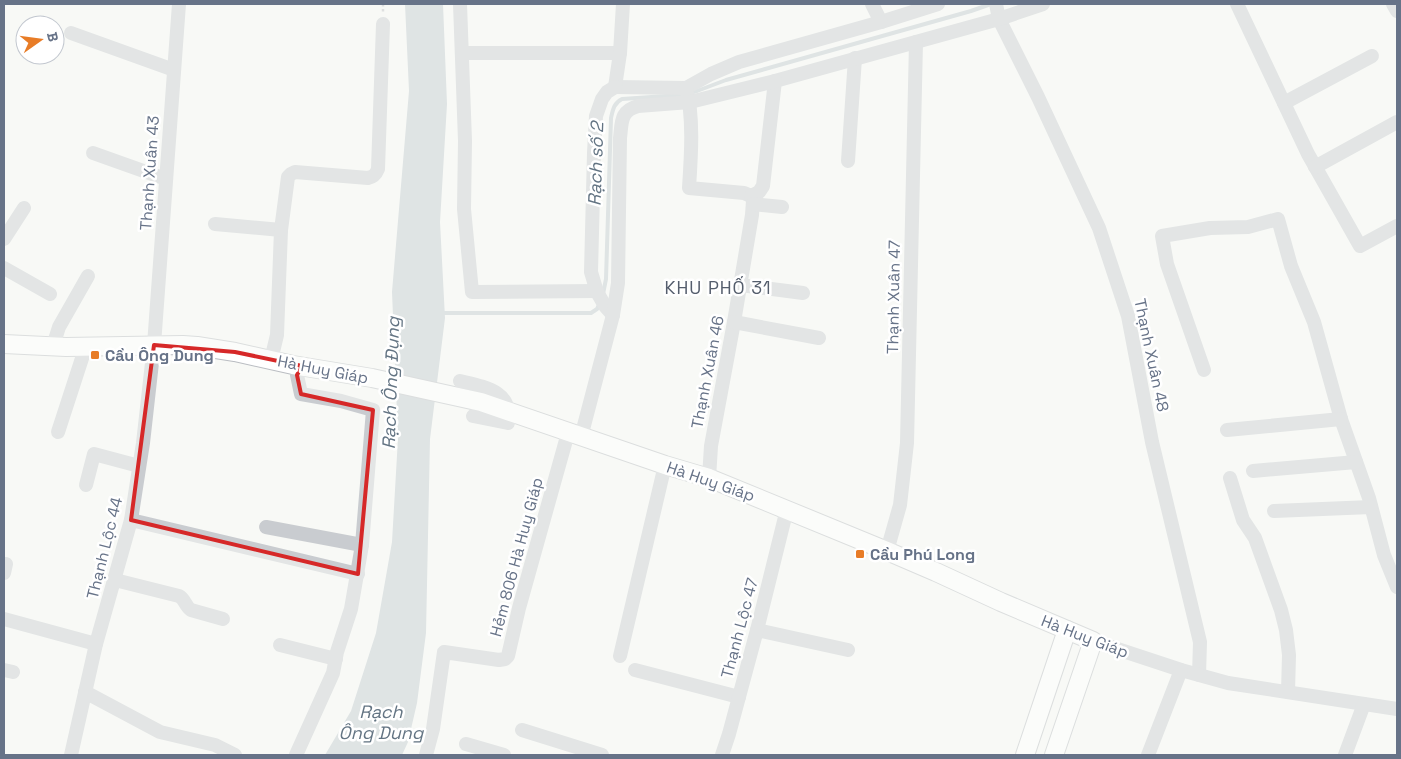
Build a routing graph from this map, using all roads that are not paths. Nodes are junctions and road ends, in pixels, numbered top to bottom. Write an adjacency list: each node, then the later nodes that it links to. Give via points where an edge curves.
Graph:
1 (179, 4): 20 (street, Thạnh Xuân 43)
2 (460, 4): 16 (street)
3 (623, 4): 17 (street)
4 (872, 4): 12 (street)
5 (938, 4): 12 (street)
6 (996, 4): 11 (street, Thạnh Xuân 48)
7 (1043, 4): 11 (street)
8 (1237, 4): 25 (street)
9 (1393, 4): 10 (street)
10 (1397, 11)
11 (999, 19): 15 (street); 89 (street, Thạnh Xuân 48, via 1099,228 1128,316 1152,442 1200,642)
12 (881, 22): 23 (street, via 739,62)
13 (383, 24): 36 (street, via 378,169 374,176 368,178 291,174)
14 (71, 33): 20 (street)
15 (916, 42): 19 (street); 73 (street, Thạnh Xuân 47, via 907,443 900,505)
16 (462, 53): 17 (street); 41 (street, via 464,209 472,292)
17 (620, 53): 22 (street)
18 (1372, 56): 25 (street)
19 (855, 58): 21 (street); 28 (street)
20 (174, 70): 30 (street, Thạnh Xuân 43)
21 (774, 81): 24 (street); 31 (street, via 763,186)
22 (615, 87): 23 (street); 41 (street, via 602,99 596,116 591,272)
23 (686, 88): 24 (street)
24 (690, 102): 31 (street, via 689,188 744,193); 44 (street, via 638,106 626,112 622,120 618,284)
25 (1284, 103): 29 (street)
26 (1397, 122): 29 (street)
27 (93, 153): 30 (street)
28 (848, 161)
29 (1316, 167): 35 (street, via 1360,246)
30 (166, 179): 48 (street, Thạnh Xuân 43)
31 (752, 200): 32 (street); 40 (street, Thạnh Xuân 46)
32 (782, 207)
33 (24, 208): 37 (street)
34 (215, 224): 36 (street)
35 (1397, 226)
36 (281, 230): 51 (street, via 277,335)
37 (4, 239)
38 (4, 268): 43 (street)
39 (88, 276): 49 (street, via 59,326)
40 (740, 284): 42 (street); 45 (street, Thạnh Xuân 46)
41 (597, 292): 44 (street)
42 (803, 293)
43 (50, 294)
44 (609, 310): 59 (street)
45 (734, 322): 46 (street); 64 (street, Thạnh Xuân 46, via 711,446)
46 (820, 338)
47 (4, 344): 49 (main road, Hà Huy Giáp)
48 (154, 345): 50 (main road, Hà Huy Giáp); 51 (main road, Hà Huy Giáp, via 197,346); 62 (street, Thạnh Lộc 44)
49 (53, 346): 50 (main road, Hà Huy Giáp)
50 (86, 346): 58 (street)
51 (271, 360): 52 (main road, Hà Huy Giáp)
52 (302, 366): 55 (main road, Hà Huy Giáp, via 372,378 477,409); 72 (street, via 297,375 301,394 373,410)
53 (1204, 370): 56 (street, via 1167,264 1162,236 1210,228 1248,227 1278,219 1291,266 1314,322)
54 (460, 381): 55 (street, via 484,387 502,397)
55 (510, 412): 59 (main road, Hà Huy Giáp)
56 (1341, 419): 57 (street); 60 (street)
57 (1227, 430)
58 (58, 432)
59 (575, 435): 61 (main road, Hà Huy Giáp); 102 (street, Hẻm 806 Hà Huy Giáp, via 519,608 508,656 499,660 444,652)
60 (1356, 462): 63 (street); 67 (street)
61 (666, 465): 64 (main road, Hà Huy Giáp); 85 (street)
62 (140, 466): 66 (street, via 94,454); 70 (street, Thạnh Lộc 44)
63 (1253, 471)
64 (709, 478): 68 (main road, Hà Huy Giáp)
65 (1230, 478): 91 (street, via 1243,520 1255,538 1281,610 1289,655)
66 (86, 485)
67 (1371, 507): 69 (street); 76 (street)
68 (787, 509): 73 (main road, Hà Huy Giáp); 79 (street, Thạnh Lộc 47)
69 (1274, 511)
70 (131, 520): 74 (street); 75 (street, Thạnh Lộc 44)
71 (266, 527): 72 (street)
72 (362, 546): 74 (street)
73 (887, 550): 80 (main road, Hà Huy Giáp)
74 (358, 574): 86 (street)
75 (115, 580): 78 (street, via 179,596 191,610); 82 (street, Thạnh Lộc 44)
76 (1397, 587)
77 (4, 619): 82 (street)
78 (223, 619)
79 (757, 630): 84 (street); 92 (street, Thạnh Lộc 47)
80 (1067, 630): 81 (main road, Hà Huy Giáp); 106 (main road)
81 (1093, 641): 88 (street, Hà Huy Giáp); 107 (main road)
82 (96, 644): 90 (street, Thạnh Lộc 44)
83 (280, 646): 86 (street)
84 (848, 650)
85 (620, 656)
86 (336, 659): 101 (street)
87 (635, 670): 92 (street)
88 (1180, 670): 89 (street, Hà Huy Giáp); 108 (street)
89 (1199, 675): 91 (street, Hà Huy Giáp)
90 (85, 692): 96 (street, via 160,732); 98 (street, Thạnh Lộc 44)
91 (1288, 692): 93 (street, Hà Huy Giáp)
92 (739, 697): 105 (street, Thạnh Lộc 47)
93 (1364, 704): 94 (street, Hà Huy Giáp); 109 (street)
94 (1397, 709)
95 (522, 730): 104 (street)
96 (194, 741): 99 (street); 100 (street, via 215,745)
97 (466, 744): 103 (street)
98 (71, 755)
99 (206, 755)
100 (235, 755)
101 (296, 755)
102 (426, 755)
103 (504, 755)
104 (602, 755)
105 (722, 755)
106 (1025, 755)
107 (1054, 755)
108 (1148, 755)
109 (1345, 755)

